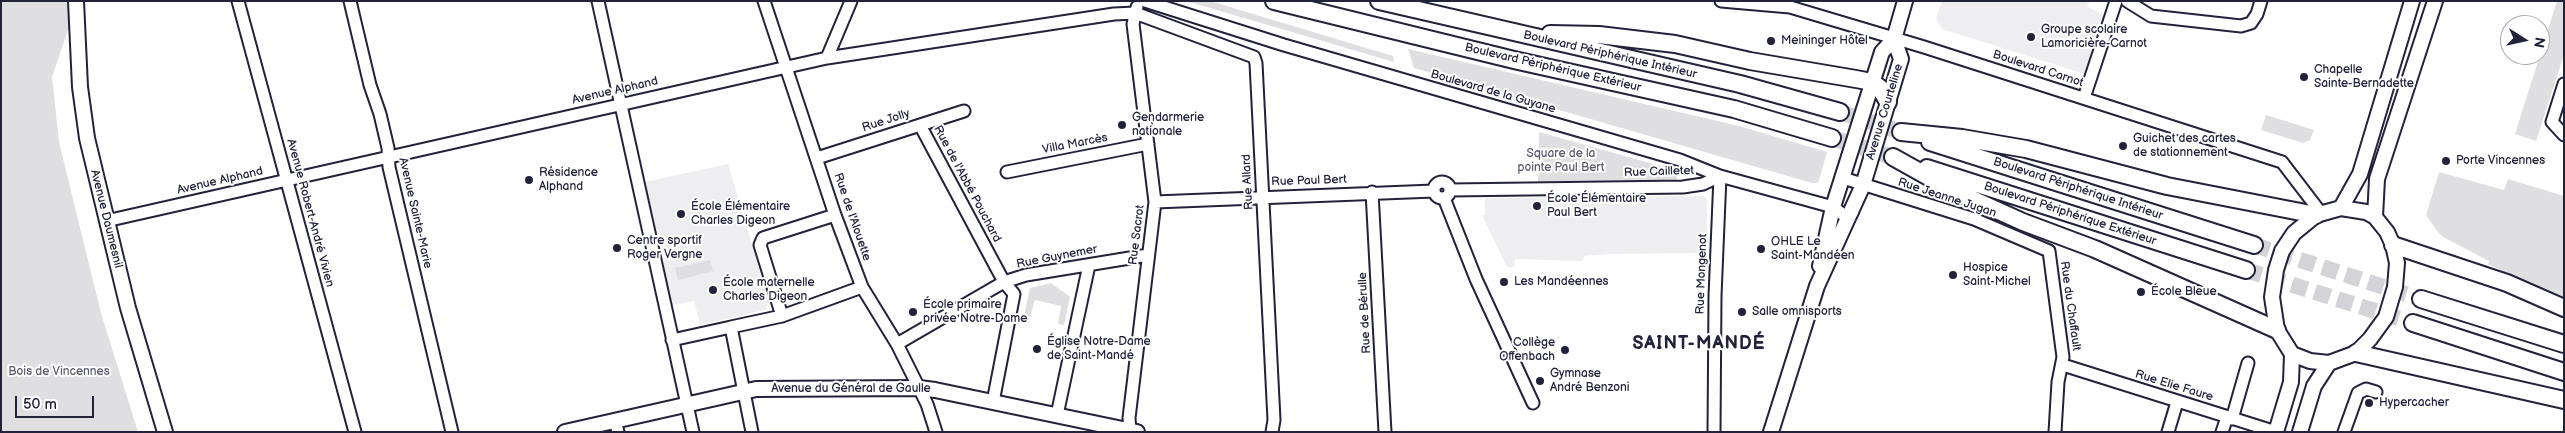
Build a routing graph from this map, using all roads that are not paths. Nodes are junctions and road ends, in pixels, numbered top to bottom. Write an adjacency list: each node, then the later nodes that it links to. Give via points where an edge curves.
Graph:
1 (76, 1): 51 (main road, Avenue Daumesnil, via 82,104)
2 (238, 1): 39 (street, Avenue Robert-André Vivien)
3 (350, 1): 34 (street, Avenue Sainte-Marie)
4 (598, 1): 27 (street)
5 (764, 1): 22 (street, Rue de l'Alouette)
6 (850, 1): 21 (street)
7 (1140, 1): 18 (street)
8 (1145, 1): 37 (street, Boulevard de la Guyane, via 1266,40 1680,160)
9 (1274, 1): 32 (highway, Boulevard Périphérique Extérieur, via 1514,60 1734,109)
10 (1379, 1): 19 (highway, Boulevard Périphérique Intérieur)
11 (1721, 1): 20 (street, Boulevard Carnot, via 1790,7)
12 (1905, 1): 20 (main road, Avenue Courteline)
13 (2116, 1): 25 (street)
14 (2127, 1): 15 (street, via 2151,16 2241,26 2251,23)
15 (2261, 1)
16 (2412, 1): 46 (main road, via 2360,174)
17 (2436, 1): 50 (main road, via 2377,179)
18 (1135, 13): 21 (street, Avenue Alphand); 33 (street, Rue Sacrot, via 1133,24); 43 (street, Rue Allard, via 1254,57)
19 (1510, 32): 23 (highway, via 1599,35 1675,44); 29 (highway, Boulevard Périphérique Intérieur, via 1740,84)
20 (1894, 39): 23 (main road, Avenue Courteline, via 1882,52); 25 (street, Boulevard Carnot); 26 (main road, Avenue Courteline, via 1901,59)
21 (827, 58): 22 (street, Avenue Alphand)
22 (786, 66): 27 (street, Avenue Alphand); 35 (street, Rue de l'Alouette)
23 (1872, 82): 26 (highway); 38 (main road, Avenue Courteline)
24 (2564, 84): 31 (street, via 2552,122)
25 (2084, 98): 48 (street, Boulevard Carnot, via 2282,162)
26 (1888, 102): 40 (main road, Avenue Courteline)
27 (620, 104): 34 (street, Avenue Alphand); 67 (street)
28 (964, 111): 30 (street, Rue Jolly)
29 (1840, 112)
30 (920, 125): 35 (street, Rue Jolly); 58 (street, Rue de l'Abbé Pouchard)
31 (2564, 135)
32 (1832, 138)
33 (1148, 144): 36 (street, Villa Marcès); 44 (street, Rue Sacrot)
34 (388, 157): 39 (street, Avenue Alphand); 90 (street, Avenue Sainte-Marie)
35 (817, 158): 49 (street, Rue de l'Alouette)
36 (1007, 172)
37 (1720, 176): 42 (street, Rue Cailletet, via 1703,184 1683,187); 45 (street, Boulevard de la Guyane); 97 (street, Rue Mongenot, via 1714,296)
38 (1843, 178): 40 (street); 45 (main road, Avenue Courteline)
39 (286, 180): 51 (street, Avenue Alphand); 89 (street, Avenue Robert-André Vivien)
40 (1863, 185): 47 (main road, Avenue Courteline); 54 (street, Rue Jeanne Jugan, via 1974,219)
41 (1372, 192): 42 (street, Rue Paul Bert, via 1434,191 1437,197); 43 (street, Rue Paul Bert); 96 (street, Rue de Bérulle)
42 (1447, 194): 82 (street, via 1476,279)
43 (1262, 196): 44 (street, Rue Paul Bert); 95 (street, Rue Allard, via 1274,420)
44 (1155, 202): 55 (street, Rue Sacrot)
45 (1834, 207): 47 (street, via 1844,216); 59 (main road, Avenue Courteline)
46 (2341, 208): 48 (main road); 50 (main road, via 2357,209)
47 (1852, 213): 59 (main road, Avenue Courteline)
48 (2318, 214): 52 (highway, Boulevard Périphérique Intérieur, via 2167,186 2026,149 1901,132); 66 (main road, via 2294,233 2282,251 2272,297)
49 (835, 215): 60 (street, Rue de l'Alouette); 63 (street, via 763,238 760,245)
50 (2375, 217): 53 (main road)
51 (106, 221): 88 (main road, Avenue Daumesnil)
52 (2254, 245)
53 (2392, 245): 62 (highway, via 2507,283); 70 (main road, via 2396,263 2395,288 2386,317)
54 (2049, 251): 74 (street, Rue du Chaffault)
55 (1148, 255): 56 (street, Rue Guynemer); 87 (street, Rue Sacrot)
56 (1089, 265): 58 (street, Rue Guynemer, via 1026,275); 84 (street)
57 (2246, 270): 66 (highway, Boulevard Périphérique Extérieur, via 1894,157 1952,190)
58 (1004, 282): 68 (street, Rue Guynemer); 80 (street, Rue de l'Abbé Pouchard, via 1014,294)
59 (1817, 286): 98 (main road)
60 (862, 287): 63 (street); 68 (street, Rue de l'Alouette)
61 (2421, 298): 69 (highway)
62 (2564, 308)
63 (782, 316): 65 (street)
64 (2413, 323): 75 (highway)
65 (731, 327): 67 (street); 77 (street)
66 (2277, 330): 71 (main road)
67 (672, 340): 83 (street)
68 (897, 344): 76 (street, Rue de l'Alouette)
69 (2564, 344)
70 (2356, 353): 73 (main road); 79 (highway)
71 (2292, 354): 73 (main road, via 2310,361); 102 (main road, via 2291,382)
72 (2248, 363): 85 (street)
73 (2329, 363): 103 (main road, via 2314,386)
74 (2063, 365): 81 (street, Rue Elie Faure); 99 (street, Rue du Chaffault, via 2058,382)
75 (2564, 372)
76 (919, 388): 77 (main road, Avenue du Général de Gaulle); 80 (main road, Avenue du Général de Gaulle); 94 (street, Rue de l'Alouette)
77 (743, 391): 83 (main road, Avenue du Général de Gaulle); 93 (street)
78 (2376, 392): 104 (street, via 2366,389 2358,392)
79 (2564, 400)
80 (993, 402): 84 (main road, Avenue du Général de Gaulle)
81 (2177, 402): 85 (street, Rue Elie Faure); 100 (street)
82 (1534, 403)
83 (686, 404): 86 (main road, Avenue du Général de Gaulle); 92 (street)
84 (1057, 415): 87 (main road, Avenue du Général de Gaulle)
85 (2230, 418): 101 (street); 102 (street, Rue Elie Faure)
86 (616, 426): 91 (main road, Avenue du Général de Gaulle)
87 (1132, 431)
88 (165, 432)
89 (355, 432)
90 (452, 432)
91 (564, 432)
92 (692, 432)
93 (752, 432)
94 (936, 432)
95 (1272, 432)
96 (1385, 432)
97 (1714, 432)
98 (1771, 432)
99 (2055, 432)
100 (2168, 432)
101 (2222, 432)
102 (2276, 432)
103 (2300, 432)
104 (2344, 432)

